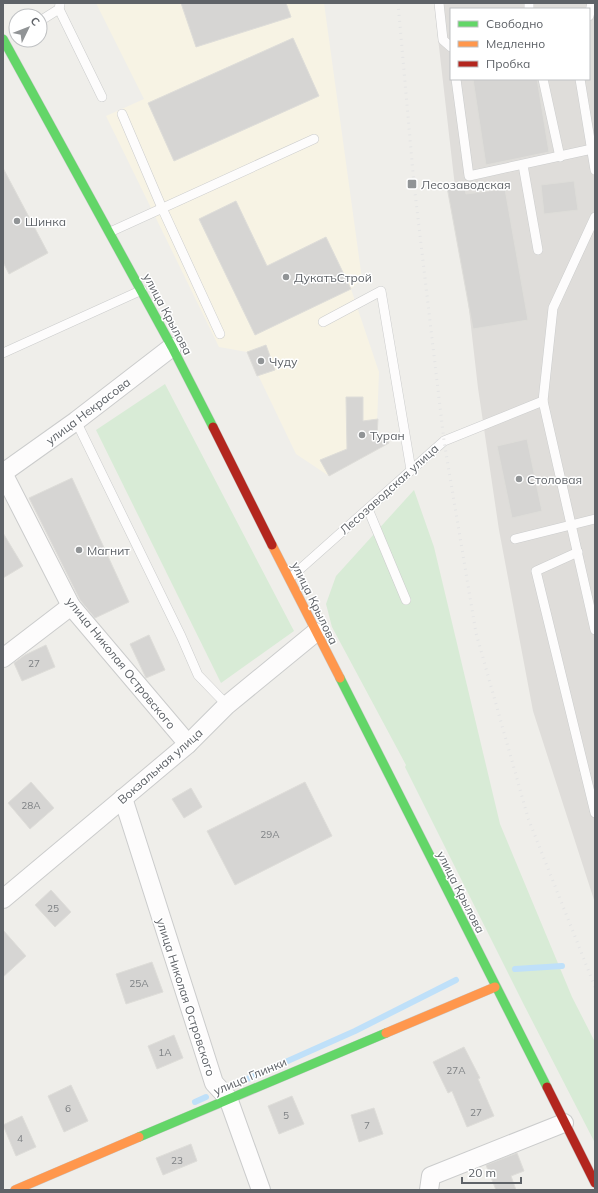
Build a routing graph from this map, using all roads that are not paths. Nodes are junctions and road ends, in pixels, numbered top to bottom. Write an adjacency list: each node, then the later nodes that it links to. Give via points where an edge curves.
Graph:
1 (439, 3): 5 (lane, via 443,40)
2 (60, 6): 3 (lane); 9 (lane)
3 (48, 15)
4 (6, 40): 18 (main road, улица Крылова)
5 (450, 46)
6 (456, 80): 14 (lane, via 469,176)
7 (543, 80): 13 (lane)
8 (580, 80): 12 (lane)
9 (102, 97)
10 (122, 114): 16 (lane)
11 (314, 139): 16 (lane)
12 (592, 150): 13 (lane); 15 (lane)
13 (560, 157): 14 (lane)
14 (523, 165): 19 (lane)
15 (595, 170)
16 (162, 208): 18 (lane); 22 (lane)
17 (595, 217): 25 (lane, via 553,308)
18 (110, 232): 20 (main road, улица Крылова)
19 (538, 250)
20 (142, 290): 23 (main road, улица Крылова); 24 (lane)
21 (324, 322): 27 (lane, via 381,291)
22 (220, 334)
23 (172, 347): 26 (street, улица Некрасова); 34 (main road, улица Крылова)
24 (3, 353)
25 (543, 400): 27 (lane, Лесозаводская улица, via 444,441); 31 (lane)
26 (76, 421): 28 (street, улица Некрасова); 40 (lane, via 182,636 198,675)
27 (411, 470): 29 (lane, Лесозаводская улица)
28 (3, 473): 36 (street, улица Николая Островского)
29 (368, 509): 34 (lane, Лесозаводская улица); 35 (lane)
30 (595, 519): 31 (lane)
31 (571, 524): 32 (lane); 33 (lane)
32 (515, 539)
33 (578, 552): 37 (lane); 43 (lane, via 536,571)
34 (290, 578): 38 (main road, улица Крылова)
35 (406, 600)
36 (71, 606): 39 (street); 41 (street, улица Николая Островского)
37 (595, 630)
38 (316, 632): 40 (street, Вокзальная улица); 45 (main road, улица Крылова)
39 (3, 658)
40 (227, 705): 41 (street, Вокзальная улица)
41 (188, 744): 42 (street, Вокзальная улица)
42 (123, 798): 44 (street, Вокзальная улица); 46 (street, улица Николая Островского, via 214,1083)
43 (595, 813)
44 (3, 899)
45 (495, 986): 46 (main road, улица Глинки); 47 (main road, улица Крылова)
46 (228, 1098): 49 (main road, улица Глинки); 50 (street, улица Николая Островского)
47 (564, 1123): 48 (main road, улица Крылова); 51 (street, via 431,1176)
48 (595, 1184)
49 (15, 1190)
50 (261, 1190)
51 (429, 1190)

